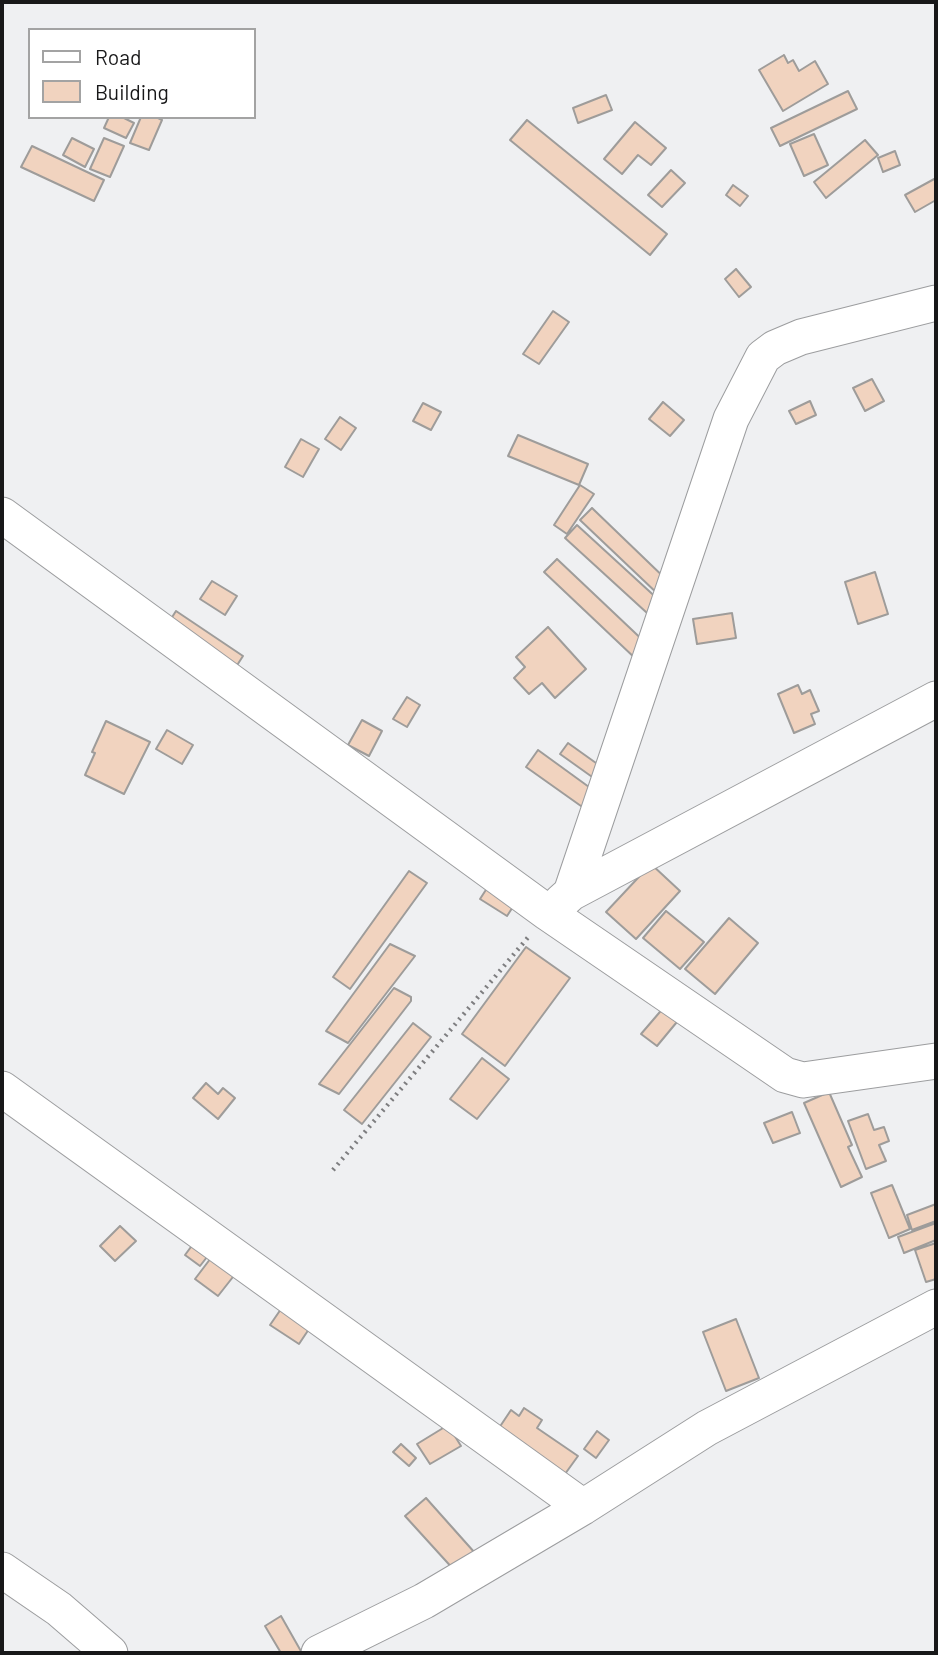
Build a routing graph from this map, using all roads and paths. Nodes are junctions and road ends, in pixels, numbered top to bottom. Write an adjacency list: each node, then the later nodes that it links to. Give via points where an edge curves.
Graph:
1 (936, 303): 4 (street, via 801,337 763,357 731,419)
2 (2, 515): 4 (street)
3 (936, 699): 4 (street)
4 (559, 903): 5 (street, via 785,1075 803,1080); 7 (path)
5 (936, 1061)
6 (2, 1089): 9 (street)
7 (333, 1170)
8 (936, 1307): 9 (street, via 707,1428)
9 (583, 1507): 12 (street, via 424,1601)
10 (2, 1570): 11 (street, via 59,1609)
11 (110, 1653)
12 (319, 1653)

